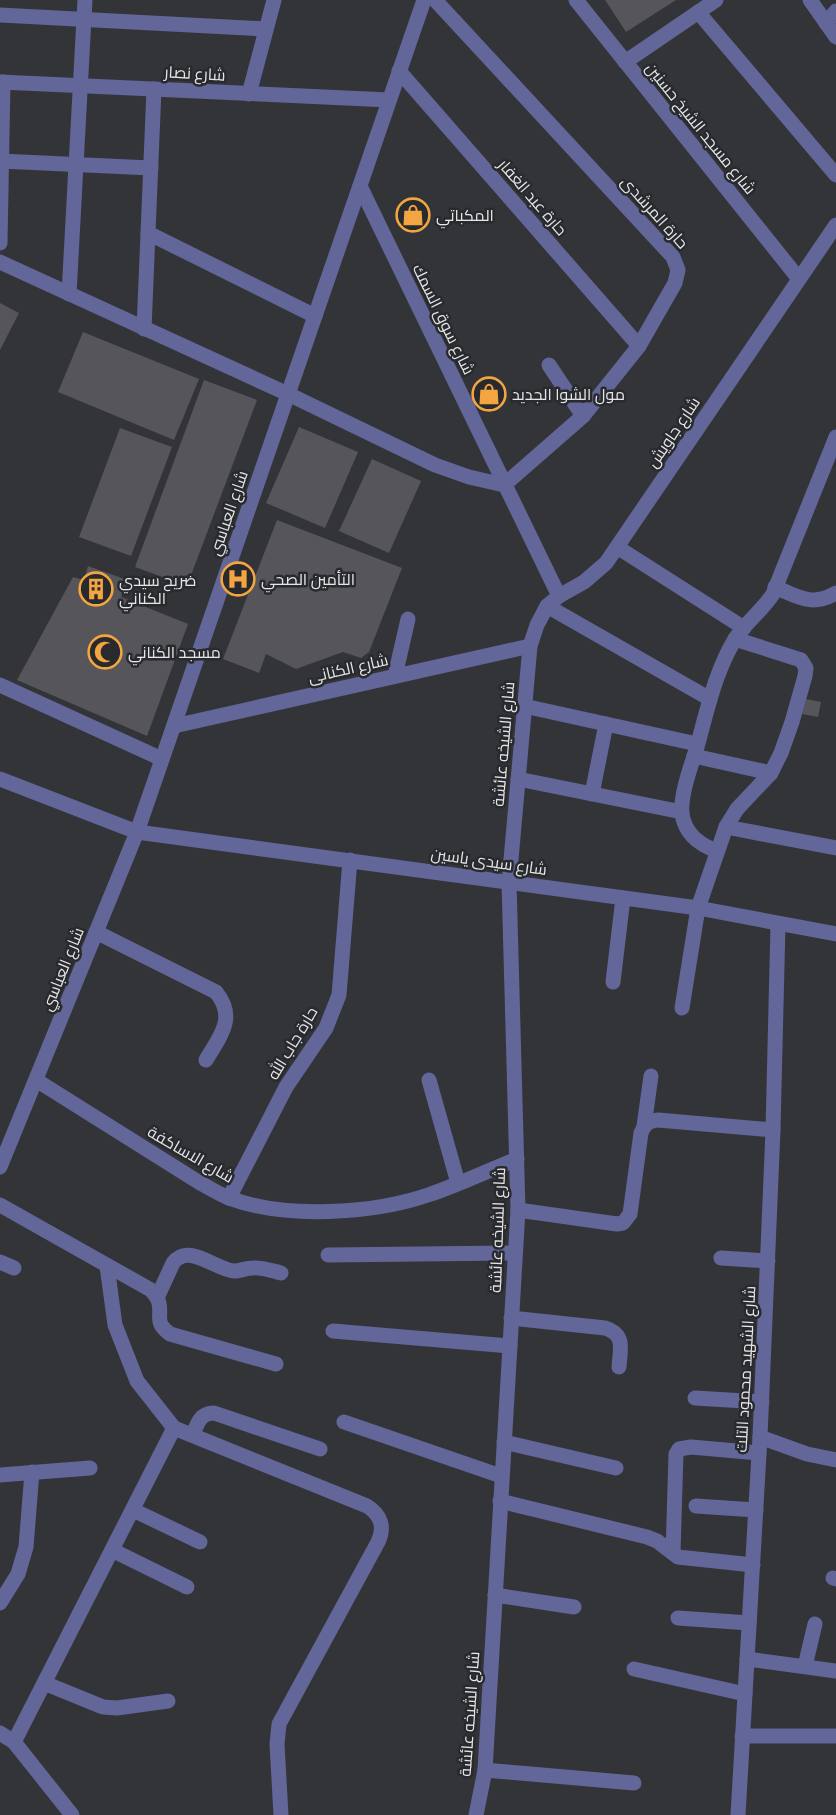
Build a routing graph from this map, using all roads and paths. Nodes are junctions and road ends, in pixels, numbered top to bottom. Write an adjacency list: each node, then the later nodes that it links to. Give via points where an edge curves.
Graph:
1 (85, 0): 11 (street)
2 (274, 0): 13 (street)
3 (424, 0): 16 (street, شارع العباسي)
4 (435, 0): 35 (street, حارة المرشدى, via 673,257 678,270 675,283)
5 (576, 0): 15 (street, شارع مسجد الشيخ حسنين)
6 (716, 0): 9 (street)
7 (810, 0): 12 (street)
8 (836, 11): 12 (street)
9 (698, 12): 15 (street); 25 (street)
10 (0, 15): 11 (street)
11 (84, 19): 13 (street); 18 (street)
12 (825, 23): 14 (street)
13 (266, 29): 20 (street)
14 (836, 37)
15 (625, 62): 31 (street, شارع مسجد الشيخ حسنين)
16 (399, 71): 21 (street, شارع العباسي); 35 (street, حارة عبد الغفار)
17 (2, 82): 18 (street, شارع نصار); 22 (street)
18 (80, 85): 19 (street, شارع نصار); 23 (street)
19 (154, 89): 20 (street, شارع نصار); 24 (street)
20 (249, 93): 21 (street, شارع نصار)
21 (389, 100): 26 (street, شارع العباسي)
22 (1, 161): 23 (street); 29 (street)
23 (76, 164): 24 (street); 32 (street)
24 (151, 168): 28 (street)
25 (836, 175)
26 (360, 186): 33 (street, شارع العباسي); 40 (street, شارع سوق السمك)
27 (836, 225): 31 (street, شارع جاويش)
28 (148, 233): 33 (street); 34 (street)
29 (0, 243)
30 (0, 262): 32 (street)
31 (799, 279): 41 (street, شارع جاويش)
32 (69, 294): 34 (street)
33 (315, 316): 37 (street, شارع العباسي)
34 (144, 329): 37 (street)
35 (639, 346): 38 (street, حارة المرشدى)
36 (549, 365): 38 (street)
37 (288, 394): 40 (street, via 435,465); 53 (street, شارع العباسي)
38 (584, 416): 40 (street, حارة المرشدى)
39 (836, 436): 42 (street)
40 (504, 485): 44 (street, شارع سوق السمك)
41 (617, 547): 44 (street, شارع جاويش, via 584,582); 46 (street)
42 (775, 587): 43 (street, via 810,601); 46 (street, via 764,608)
43 (836, 593)
44 (553, 601): 47 (street, via 537,625); 50 (street)
45 (408, 619): 48 (street)
46 (739, 633): 50 (street, via 719,671); 56 (street, via 801,660 806,668 792,722)
47 (530, 646): 48 (street, شارع الكنانى); 51 (street, شارع الشيخه عائشة)
48 (395, 676): 53 (street, شارع الكنانى)
49 (0, 685): 55 (street)
50 (710, 699): 54 (street)
51 (524, 706): 52 (street); 58 (street, شارع الشيخه عائشة)
52 (606, 724): 54 (street); 59 (street)
53 (174, 726): 55 (street, شارع العباسي)
54 (696, 750): 56 (street); 60 (street)
55 (162, 759): 62 (street, شارع العباسي)
56 (771, 773): 61 (street, via 737,809)
57 (0, 779): 62 (street, شارع سيدى ياسين)
58 (518, 779): 59 (street); 66 (street, شارع الشيخه عائشة)
59 (592, 794): 60 (street)
60 (682, 812): 64 (street, via 693,838)
61 (726, 827): 63 (street); 64 (street)
62 (137, 832): 65 (street, شارع سيدى ياسين); 70 (street, شارع العباسي)
63 (836, 848)
64 (717, 851): 68 (street)
65 (350, 860): 66 (street, شارع سيدى ياسين); 83 (street, حارة جاب الله, via 339,995 326,1028 286,1087)
66 (509, 882): 67 (street, شارع سيدى ياسين); 80 (street, شارع الشيخه عائشة)
67 (623, 898): 68 (street, شارع سيدى ياسين); 72 (street)
68 (698, 908): 69 (street, شارع سيدى ياسين); 73 (street)
69 (778, 924): 71 (street, شارع سيدى ياسين); 79 (street, شارع الشهيد محمود التلت)
70 (96, 932): 74 (street, via 216,992 227,1019); 76 (street, شارع العباسي)
71 (836, 934)
72 (613, 982)
73 (682, 1008)
74 (206, 1060)
75 (651, 1076): 78 (street)
76 (36, 1080): 81 (street, شارع العباسي); 83 (street, شارع الاساكفة, via 200,1184)
77 (429, 1080): 82 (street)
78 (644, 1126): 79 (street, via 658,1120); 85 (street, via 630,1214 623,1223)
79 (774, 1130): 89 (street, شارع الشهيد محمود التلت)
80 (517, 1158): 82 (street, شارع الاساكفة); 85 (street, شارع الشيخه عائشة)
81 (0, 1167)
82 (458, 1183): 83 (street, شارع الاساكفة, via 394,1204 349,1210 268,1208)
83 (229, 1198)
84 (0, 1205): 90 (street)
85 (518, 1210): 86 (street, شارع الشيخه عائشة)
86 (515, 1253): 87 (street); 93 (street, شارع الشيخه عائشة)
87 (328, 1255)
88 (721, 1258): 89 (street)
89 (768, 1261): 99 (street, شارع الشهيد محمود التلت)
90 (107, 1266): 92 (street, via 151,1290); 101 (street, via 115,1325 137,1381)
91 (281, 1273): 92 (street, via 256,1268 232,1271 198,1257 183,1256 176,1258)
92 (157, 1298): 96 (street, via 161,1325 170,1334)
93 (511, 1318): 95 (street, شارع الشيخه عائشة); 97 (street, via 613,1330 621,1342)
94 (333, 1331): 95 (street)
95 (510, 1346): 104 (street, شارع الشيخه عائشة)
96 (276, 1364)
97 (619, 1367)
98 (695, 1398): 99 (street)
99 (762, 1402): 103 (street, شارع الشهيد محمود التلت)
100 (345, 1422): 112 (street)
101 (174, 1428): 102 (street); 115 (street)
102 (193, 1435): 105 (street, via 201,1416 214,1413); 142 (street, via 367,1506 380,1518 382,1526 279,1724)
103 (760, 1437): 106 (street, شارع الشهيد محمود التلت); 107 (street)
104 (504, 1442): 109 (street); 112 (street, شارع الشيخه عائشة)
105 (320, 1449)
106 (759, 1453): 116 (street, شارع الشهيد محمود التلت); 119 (street, via 679,1449)
107 (836, 1460)
108 (90, 1468): 110 (street)
109 (616, 1468)
110 (32, 1472): 111 (street); 123 (street, via 26,1548 18,1574)
111 (0, 1475)
112 (501, 1476): 113 (street, شارع الشيخه عائشة)
113 (500, 1501): 119 (street, via 647,1537); 122 (street, شارع الشيخه عائشة)
114 (696, 1506): 116 (street)
115 (133, 1510): 117 (street); 118 (street)
116 (756, 1510): 120 (street, شارع الشهيد محمود التلت)
117 (200, 1542)
118 (112, 1550): 121 (street); 132 (street)
119 (673, 1553): 120 (street, via 678,1557)
120 (753, 1566): 126 (street, شارع الشهيد محمود التلت)
121 (187, 1587)
122 (495, 1595): 124 (street); 139 (street, شارع الشيخه عائشة)
123 (0, 1603)
124 (574, 1607)
125 (678, 1618): 126 (street)
126 (749, 1623): 128 (street, شارع الشهيد محمود التلت)
127 (815, 1623): 129 (street)
128 (747, 1659): 129 (street); 133 (street, شارع الشهيد محمود التلت)
129 (805, 1666): 131 (street)
130 (634, 1669): 133 (street)
131 (836, 1671)
132 (44, 1683): 134 (street, via 103,1707); 138 (street)
133 (745, 1694): 136 (street, شارع الشهيد محمود التلت)
134 (168, 1701)
135 (0, 1733): 138 (street)
136 (742, 1736): 137 (street); 144 (street, شارع الشهيد محمود التلت)
137 (836, 1736)
138 (14, 1742): 141 (street)
139 (485, 1770): 140 (street); 143 (street, شارع الشيخه عائشة)
140 (634, 1783)
141 (72, 1815)
142 (281, 1815)
143 (476, 1815)
144 (738, 1815)

